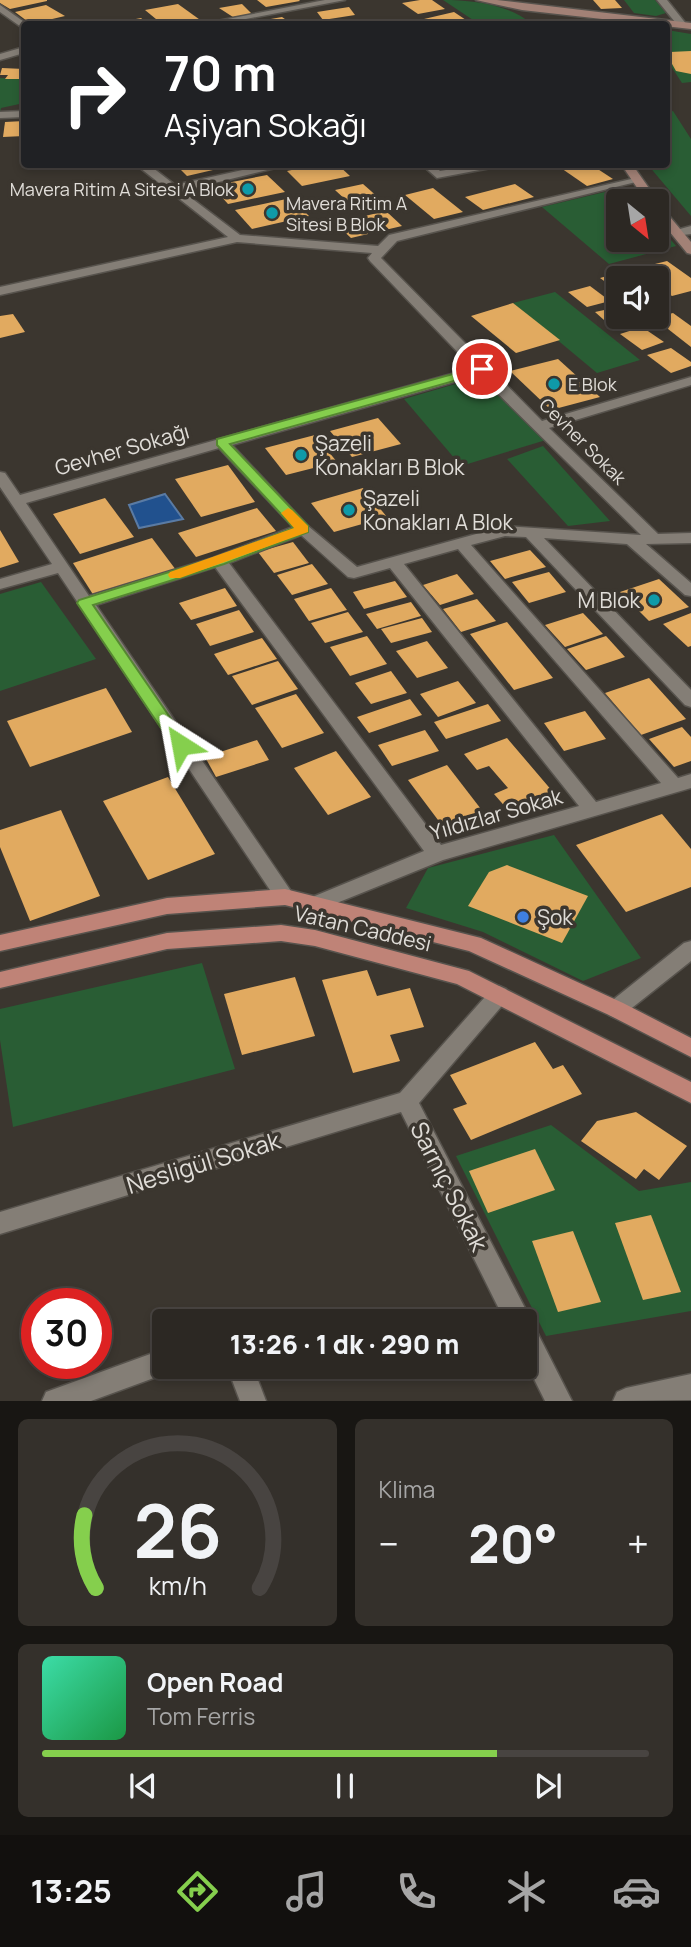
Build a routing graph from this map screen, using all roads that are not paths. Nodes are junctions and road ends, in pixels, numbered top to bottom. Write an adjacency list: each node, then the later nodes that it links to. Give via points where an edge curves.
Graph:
1 (340, 0): 9 (street, via 295,13)
2 (481, 0): 4 (street)
3 (662, 0): 16 (street)
4 (500, 4): 6 (street); 10 (street)
5 (0, 8): 15 (street)
6 (567, 14): 7 (street); 7 (street, via 585,4); 11 (street); 12 (street)
7 (611, 17): 8 (street)
8 (623, 18): 13 (street); 14 (street)
9 (231, 21)
10 (542, 21)
11 (547, 21)
12 (573, 21)
13 (602, 21)
14 (647, 21)
15 (21, 24)
16 (687, 26)
17 (21, 51): 18 (street)
18 (0, 57)
19 (21, 114): 20 (street)
20 (0, 115)
21 (145, 168): 29 (street)
22 (234, 168): 27 (street)
23 (269, 168): 27 (street)
24 (430, 168): 25 (street, via 437,175)
25 (482, 168)
26 (629, 168): 28 (street)
27 (241, 174): 29 (street)
28 (636, 179): 30 (street); 35 (street, via 393,238)
29 (174, 189): 34 (street)
30 (643, 189)
31 (669, 224): 33 (street)
32 (691, 230): 33 (street)
33 (675, 232): 36 (street)
34 (237, 238): 35 (street); 37 (street)
35 (380, 250): 38 (street, Cevher Sokak, via 373,258)
36 (691, 250)
37 (0, 291)
38 (482, 369): 40 (street, Cevher Sokak); 41 (street, Gevher Sokağı)
39 (691, 381): 40 (street)
40 (540, 426): 48 (street, Cevher Sokak)
41 (221, 442): 43 (street, Gevher Sokağı); 44 (street)
42 (0, 476): 43 (street)
43 (16, 500): 52 (street)
44 (303, 529): 50 (street); 51 (street, via 354,573)
45 (532, 535): 47 (street); 49 (street, via 505,531); 56 (street)
46 (691, 538): 48 (street)
47 (631, 540): 48 (street); 54 (street)
48 (655, 540)
49 (461, 543): 51 (street); 57 (street)
50 (219, 561): 55 (street); 59 (street)
51 (394, 562): 58 (street)
52 (61, 567): 53 (street); 55 (street)
53 (0, 584)
54 (691, 591)
55 (84, 603): 60 (street)
56 (691, 701)
57 (683, 783): 58 (street, Yıldızlar Sokak)
58 (592, 810): 59 (street, Yıldızlar Sokak)
59 (437, 854): 61 (street, Yıldızlar Sokak)
60 (285, 897): 61 (main road, Vatan Caddesi); 62 (main road, Vatan Caddesi, via 167,906)
61 (317, 903): 66 (main road, Vatan Caddesi, via 474,944)
62 (0, 943)
63 (691, 949): 66 (street)
64 (0, 980): 65 (main road, Vatan Caddesi, via 166,941 281,933 462,977)
65 (499, 995): 68 (main road, Vatan Caddesi); 69 (street, Sarnıç Sokak)
66 (615, 1009): 67 (main road, Vatan Caddesi)
67 (691, 1048)
68 (691, 1093)
69 (407, 1101): 70 (street, Nesligül Sokak); 71 (street, Sarnıç Sokak)
70 (0, 1223)
71 (512, 1309)
72 (537, 1358): 78 (street)
73 (152, 1366): 76 (street)
74 (245, 1379): 77 (street)
75 (691, 1387): 79 (street)
76 (55, 1401)
77 (253, 1401)
78 (559, 1401)
79 (626, 1401)

